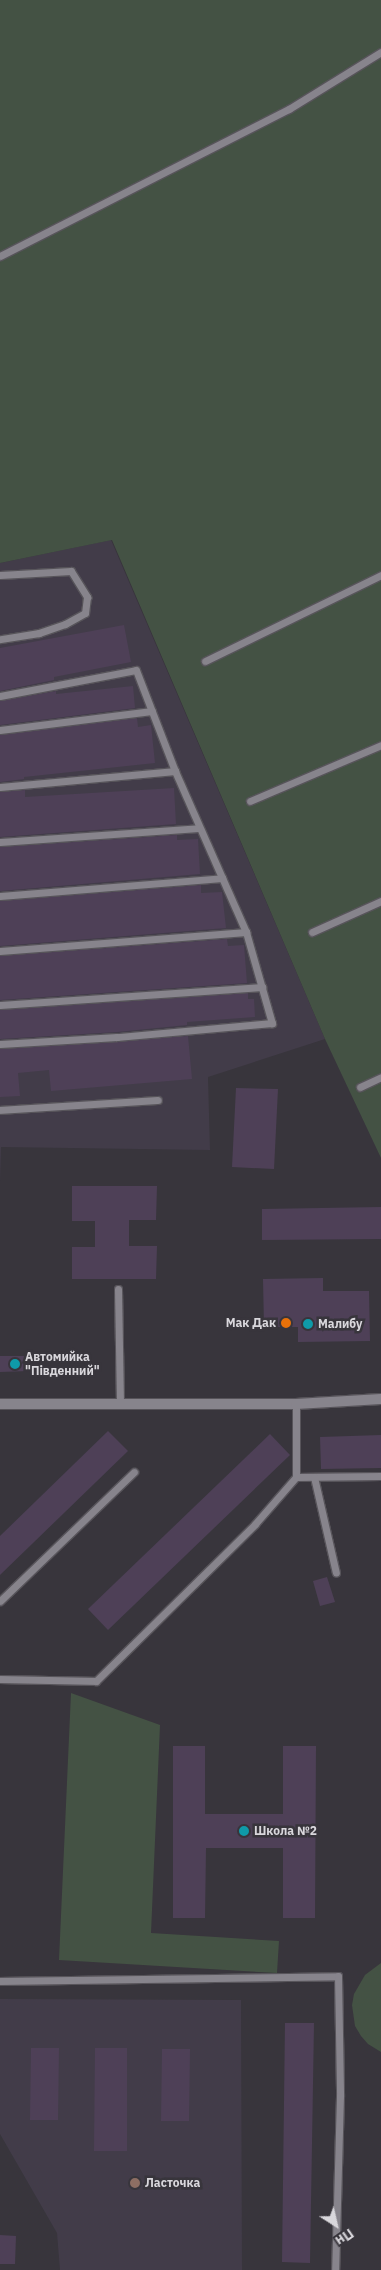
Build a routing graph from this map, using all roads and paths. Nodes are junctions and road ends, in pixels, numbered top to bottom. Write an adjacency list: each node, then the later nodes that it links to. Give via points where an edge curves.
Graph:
1 (381, 52): 2 (lane, via 289,109)
2 (0, 256)
3 (0, 575): 5 (lane, via 71,571 88,597 85,613 65,624 39,633)
4 (381, 575): 6 (lane)
5 (0, 639)
6 (205, 662)
7 (0, 696): 8 (lane, via 136,670)
8 (152, 711): 9 (lane); 11 (lane)
9 (0, 730)
10 (381, 745): 13 (lane)
11 (175, 771): 12 (lane); 14 (lane)
12 (0, 787)
13 (250, 801)
14 (199, 828): 15 (lane); 16 (lane)
15 (0, 842)
16 (222, 878): 17 (lane); 19 (lane)
17 (0, 896)
18 (381, 901): 20 (lane)
19 (246, 932): 21 (lane); 22 (lane)
20 (312, 932)
21 (0, 951)
22 (262, 987): 23 (lane); 24 (lane, via 272,1022 117,1038)
23 (0, 1005)
24 (0, 1044)
25 (381, 1077): 26 (lane)
26 (360, 1087)
27 (158, 1100): 28 (lane)
28 (0, 1110)
29 (118, 1289): 31 (lane)
30 (381, 1399): 33 (street)
31 (120, 1403): 32 (street); 33 (street)
32 (0, 1404)
33 (296, 1404): 36 (lane)
34 (134, 1472): 39 (lane)
35 (381, 1476): 37 (lane)
36 (296, 1477): 37 (lane); 40 (lane, via 255,1524 96,1681)
37 (314, 1477): 38 (lane)
38 (336, 1573)
39 (0, 1601)
40 (0, 1679)
41 (0, 1982): 42 (lane, via 338,1976 340,2096)
42 (335, 2270)

